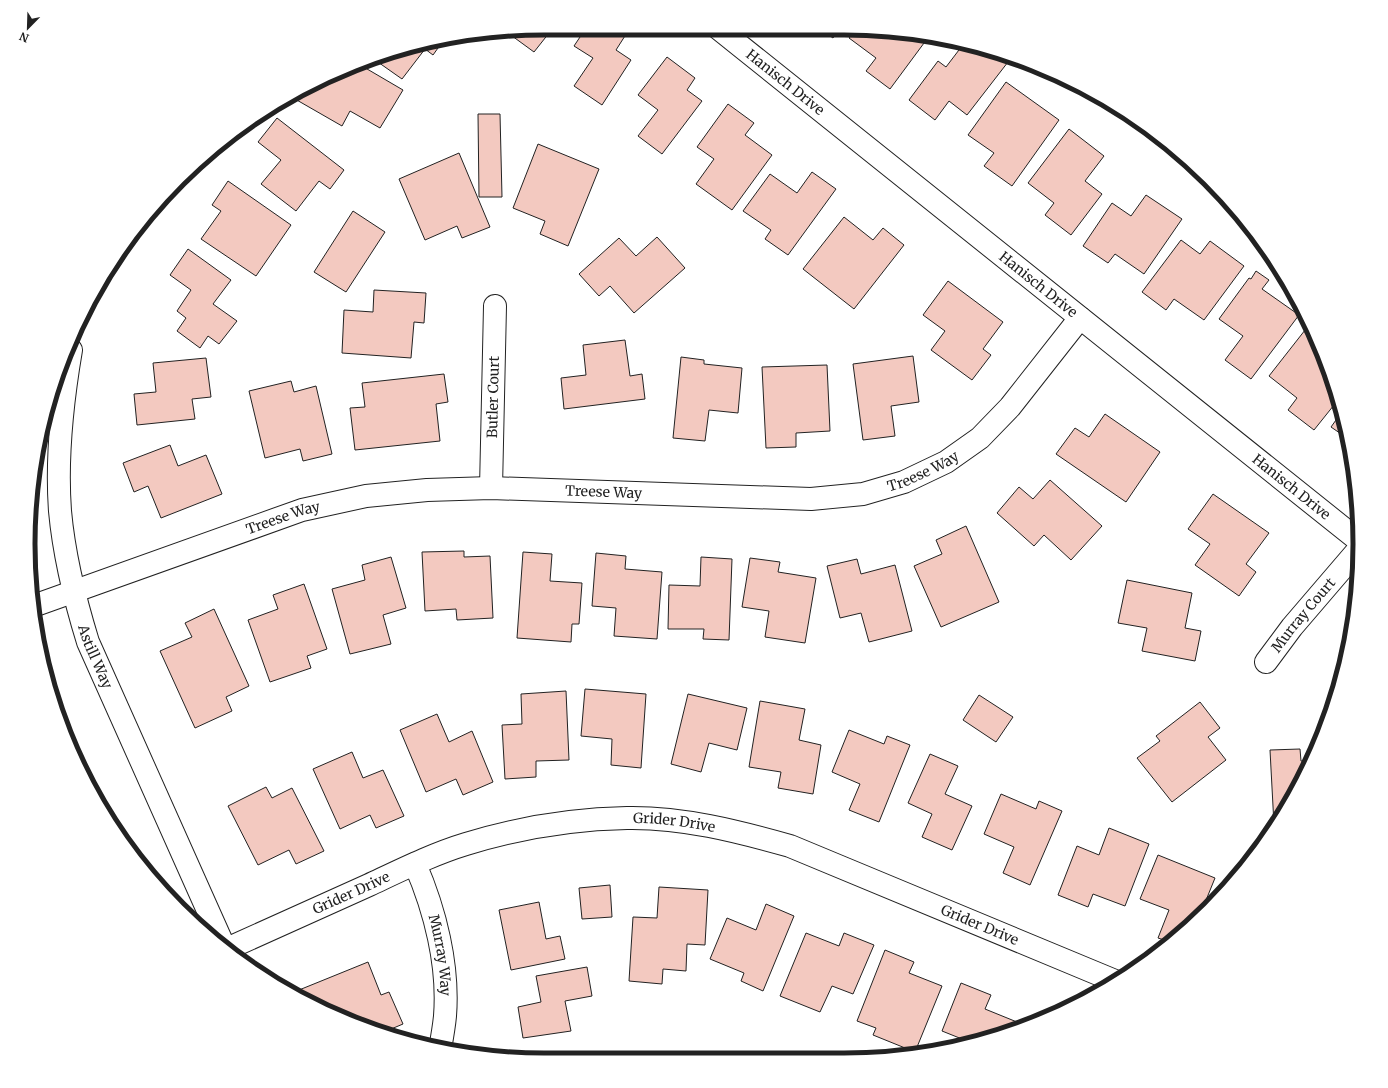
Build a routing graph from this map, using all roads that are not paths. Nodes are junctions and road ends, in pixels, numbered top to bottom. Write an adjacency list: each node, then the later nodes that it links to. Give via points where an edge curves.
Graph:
1 (726, 35): 3 (street, Hanisch Drive)
2 (495, 306): 5 (street, Butler Court)
3 (1080, 318): 5 (street, Treese Way, via 1010,406 980,438 946,462 904,482 862,494 811,499); 6 (street, Hanisch Drive)
4 (69, 361): 8 (street, Astill Way, via 59,450 60,511)
5 (492, 488): 8 (street, Treese Way, via 427,490 374,496 302,510)
6 (1353, 536)
7 (1353, 556): 10 (street, Murray Court, via 1292,627)
8 (73, 592): 9 (street); 12 (street, Astill Way, via 88,642)
9 (38, 604)
10 (1266, 662)
11 (416, 864): 13 (street, Grider Drive); 14 (street, Grider Drive, via 466,844 521,830 572,821 628,818 682,822 737,832 790,846); 15 (street, Murray Way, via 427,890 438,934 444,976 445,1015)
12 (219, 936)
13 (232, 946)
14 (1108, 979)
15 (441, 1042)

